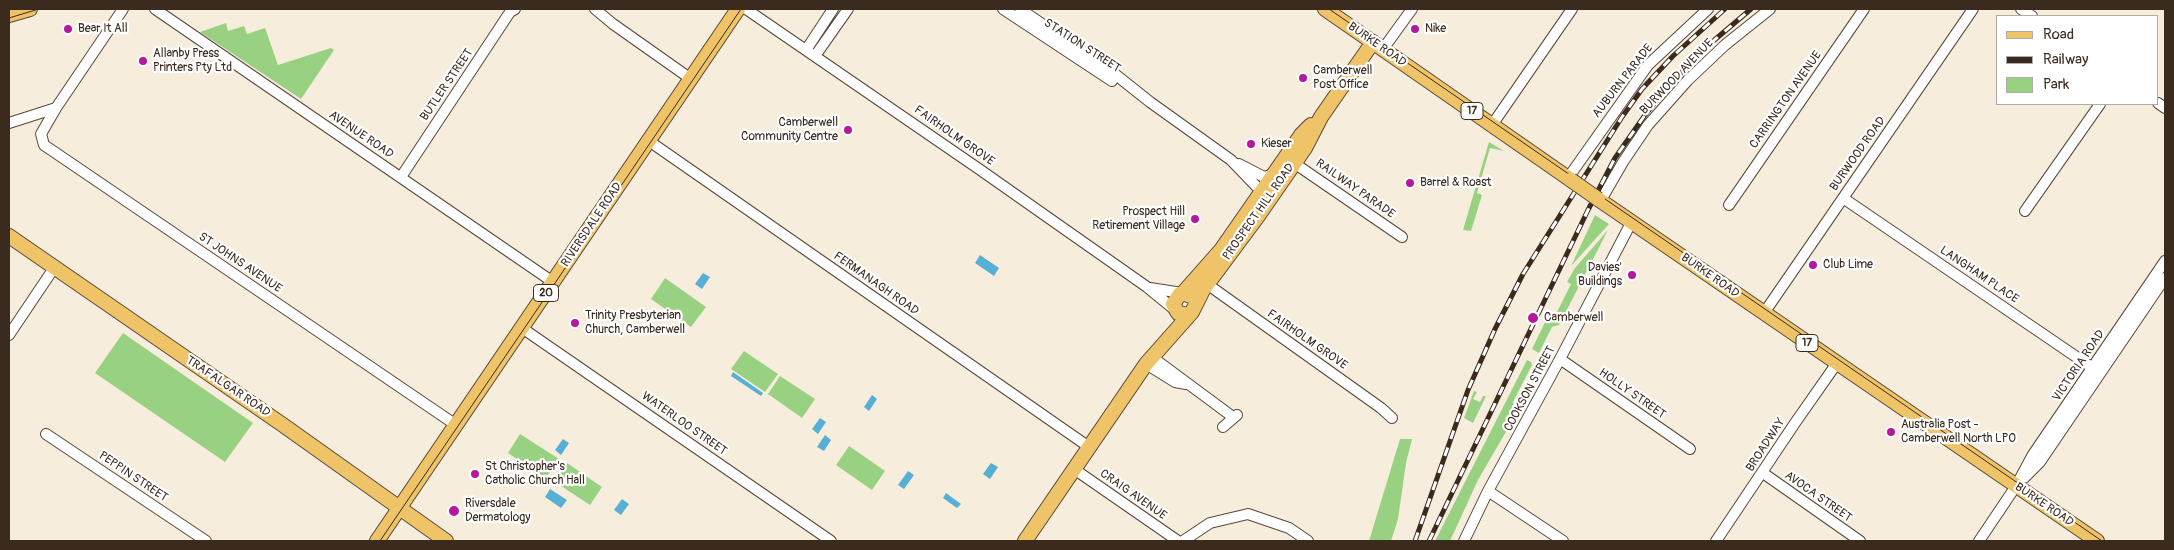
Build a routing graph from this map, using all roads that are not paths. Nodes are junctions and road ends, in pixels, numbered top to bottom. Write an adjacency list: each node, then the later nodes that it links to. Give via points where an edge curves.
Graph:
1 (30, 9): 19 (main road)
2 (123, 9): 26 (street)
3 (155, 9): 33 (street, AVENUE ROAD)
4 (515, 9): 33 (street, BUTLER STREET)
5 (595, 9): 24 (street)
6 (738, 9): 24 (main road, RIVERSDALE ROAD / 20)
7 (746, 9): 22 (street, FAIRHOLM GROVE)
8 (833, 9): 22 (street)
9 (848, 9): 23 (street)
10 (1325, 9): 18 (main road, BURKE ROAD / 17)
11 (1412, 9): 21 (street)
12 (1572, 9): 28 (street)
13 (1708, 9): 34 (street, AUBURN PARADE, via 1648,65 1611,114)
14 (1770, 9): 38 (street, BURWOOD AVENUE, via 1725,45 1655,117 1622,162)
15 (1864, 9): 40 (street, CARRINGTON AVENUE)
16 (1973, 9): 37 (street, BURWOOD ROAD)
17 (1007, 10): 20 (street, STATION STREET)
18 (1341, 13): 21 (main road, BURKE ROAD / 17)
19 (9, 15)
20 (1023, 15): 30 (street, STATION STREET)
21 (1378, 46): 28 (main road, BURKE ROAD / 17); 31 (main road, PROSPECT HILL ROAD, via 1320,117 1307,143)
22 (806, 50): 23 (street, FAIRHOLM GROVE)
23 (815, 56): 50 (street, FAIRHOLM GROVE)
24 (691, 78): 29 (main road, RIVERSDALE ROAD / 20)
25 (2099, 105): 41 (street)
26 (56, 108): 27 (street); 62 (street, ST JOHNS AVENUE, via 40,134 44,145)
27 (9, 123)
28 (1492, 125): 34 (main road, BURKE ROAD / 17)
29 (649, 141): 48 (main road, RIVERSDALE ROAD / 20); 65 (street, FERMANAGH ROAD)
30 (1231, 160): 32 (street, STATION STREET, via 1262,176); 35 (street, STATION STREET)
31 (1290, 160): 32 (main road, PROSPECT HILL ROAD); 45 (street, RAILWAY PARADE)
32 (1278, 176): 36 (main road, via 1270,188); 43 (main road, PROSPECT HILL ROAD)
33 (401, 177): 48 (street, AVENUE ROAD)
34 (1569, 179): 38 (main road, BURKE ROAD / 17, bridge)
35 (1250, 180): 36 (street, STATION STREET); 39 (street, via 1255,194)
36 (1263, 190): 39 (main road, PROSPECT HILL ROAD)
37 (1843, 198): 54 (street, BURWOOD ROAD); 60 (street, LANGHAM PLACE)
38 (1600, 200): 42 (main road, BURKE ROAD / 17)
39 (1253, 204): 43 (main road, PROSPECT HILL ROAD)
40 (1729, 206)
41 (2025, 211)
42 (1632, 221): 54 (main road, BURKE ROAD / 17); 57 (street, COOKSON STREET)
43 (1247, 222): 49 (main road, PROSPECT HILL ROAD)
44 (9, 236): 46 (main road, TRAFALGAR ROAD)
45 (1402, 237)
46 (54, 268): 56 (street); 71 (main road, TRAFALGAR ROAD)
47 (2164, 271): 60 (street, VICTORIA ROAD)
48 (553, 282): 55 (main road, RIVERSDALE ROAD / 20)
49 (1201, 283): 51 (main road, PROSPECT HILL ROAD); 53 (main road, PROSPECT HILL ROAD); 61 (street, FAIRHOLM GROVE)
50 (1147, 287): 51 (street, FAIRHOLM GROVE); 52 (street, FAIRHOLM GROVE)
51 (1183, 293): 52 (main road, via 1174,300); 53 (main road, via 1191,297)
52 (1174, 309): 53 (main road, via 1180,315); 58 (main road, PROSPECT HILL ROAD)
53 (1192, 310): 58 (main road, PROSPECT HILL ROAD)
54 (1764, 313): 59 (main road, BURKE ROAD / 17)
55 (522, 328): 62 (main road, RIVERSDALE ROAD / 20); 75 (street, WATERLOO STREET)
56 (9, 335)
57 (1560, 359): 66 (street, HOLLY STREET); 70 (street, COOKSON STREET)
58 (1149, 360): 63 (street, via 1177,374 1186,384 1236,415); 65 (main road, PROSPECT HILL ROAD)
59 (1838, 363): 68 (street, BROADWAY); 69 (main road, BURKE ROAD / 17)
60 (2096, 370): 69 (street, VICTORIA ROAD, via 2040,462)
61 (1392, 418)
62 (456, 426): 71 (main road, RIVERSDALE ROAD / 20)
63 (1223, 427)
64 (46, 434): 72 (street, PEPPIN STREET)
65 (1089, 447): 67 (main road, PROSPECT HILL ROAD)
66 (1690, 449)
67 (1074, 469): 76 (main road, PROSPECT HILL ROAD); 77 (street, CRAIG AVENUE)
68 (1763, 473): 82 (street, BROADWAY); 83 (street, AVOCA STREET)
69 (2016, 486): 84 (street, VICTORIA ROAD); 85 (main road, BURKE ROAD / 17)
70 (1488, 491): 80 (street, COOKSON STREET); 81 (street)
71 (400, 508): 73 (main road, RIVERSDALE ROAD / 20); 74 (main road, TRAFALGAR ROAD)
72 (206, 541)
73 (377, 541)
74 (446, 541)
75 (831, 541)
76 (1025, 541)
77 (1178, 541)
78 (1183, 541): 79 (street, via 1210,523 1248,514 1289,528)
79 (1308, 541)
80 (1464, 541)
81 (1563, 541)
82 (1716, 541)
83 (1860, 541)
84 (1979, 541)
85 (2097, 541)

